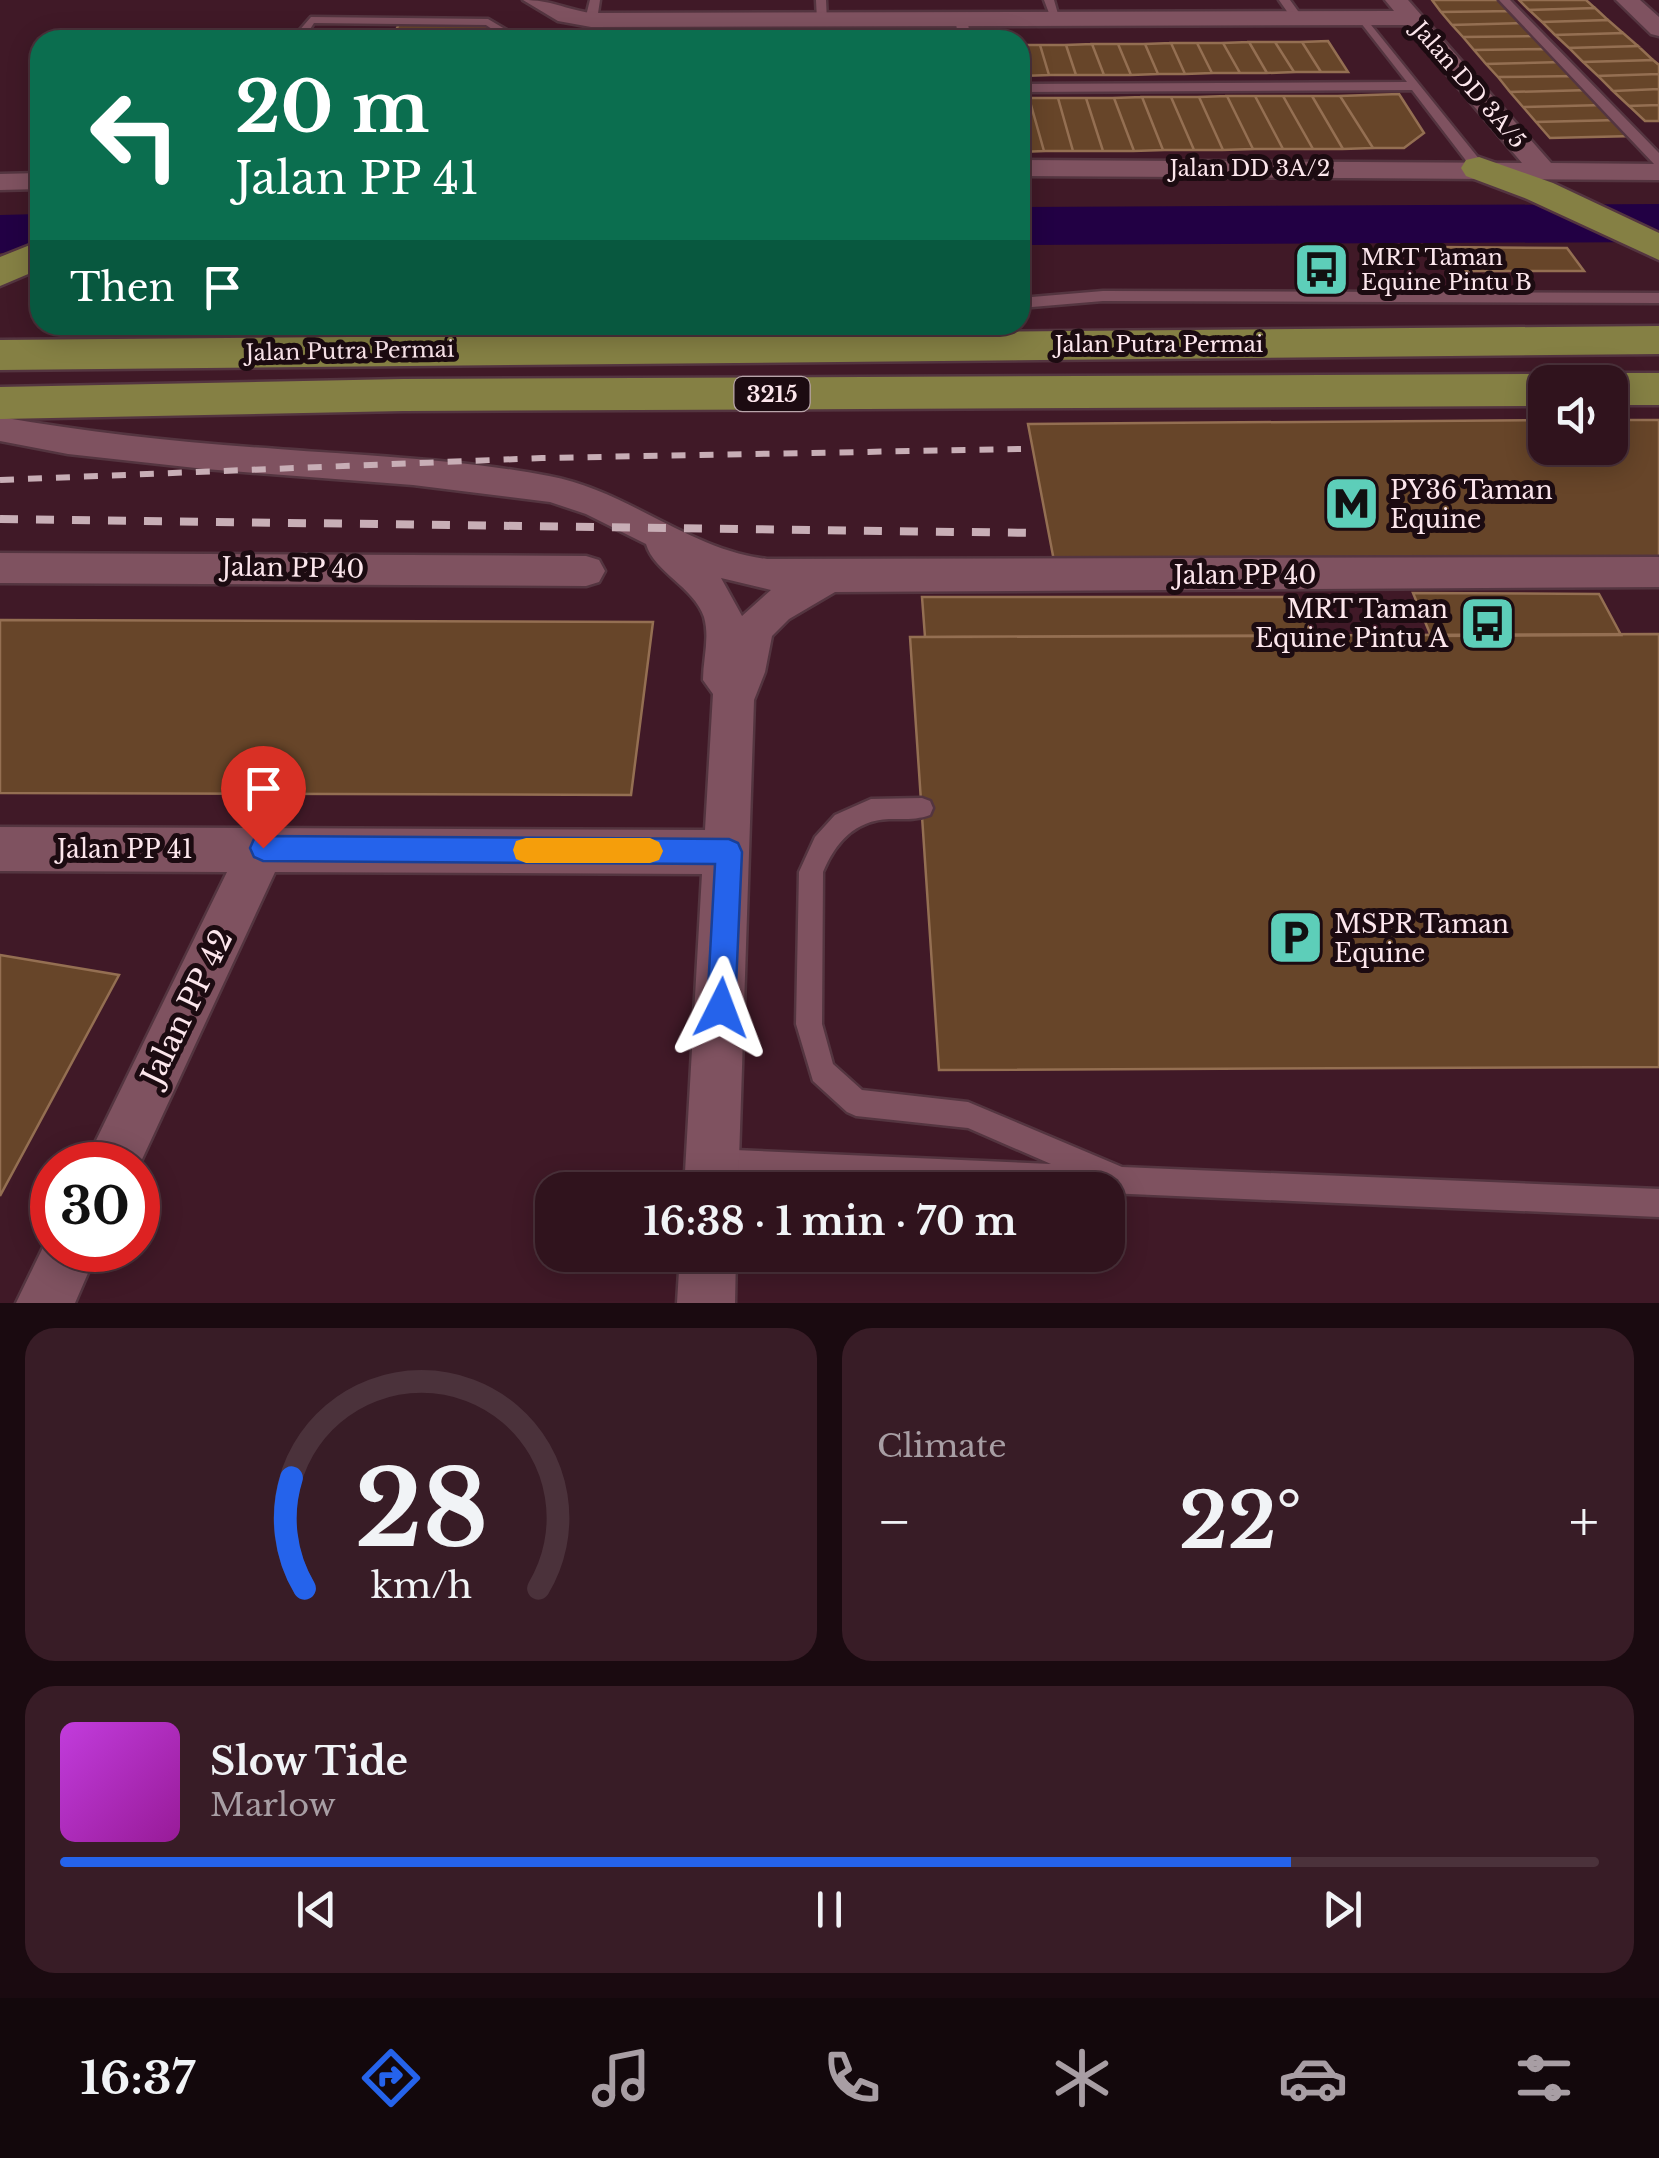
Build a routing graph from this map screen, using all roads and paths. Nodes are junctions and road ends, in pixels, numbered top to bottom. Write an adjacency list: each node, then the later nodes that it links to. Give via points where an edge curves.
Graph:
1 (534, 0): 11 (street)
2 (1504, 0): 20 (lane)
3 (1627, 0): 14 (street)
4 (1172, 9): 5 (street); 10 (street)
5 (1290, 9): 12 (street)
6 (1403, 9): 12 (street); 25 (street, Jalan DD 3A/5)
7 (593, 10): 8 (street); 11 (street)
8 (705, 10): 9 (street)
9 (822, 10): 13 (street)
10 (1053, 10): 13 (street)
11 (566, 16): 17 (street)
12 (1364, 18): 18 (lane)
13 (952, 20)
14 (1659, 28)
15 (304, 30): 16 (lane, via 310,20 488,22)
16 (501, 30)
17 (561, 30)
18 (1417, 86): 19 (lane); 22 (lane)
19 (1030, 88)
20 (1659, 160)
21 (1030, 168): 22 (street, Jalan DD 3A/2)
22 (1479, 168): 25 (main road)
23 (1659, 172): 25 (street)
24 (30, 181): 26 (street)
25 (1542, 181): 27 (main road)
26 (0, 182)
27 (1659, 248)
28 (1659, 298): 29 (lane, via 1103,296)
29 (1030, 303)
30 (648, 335): 32 (lane)
31 (1659, 340): 32 (main road, Jalan Putra Permai / 3215)
32 (472, 350): 33 (main road, Jalan Putra Permai / 3215)
33 (0, 354)
34 (1659, 389): 36 (main road)
35 (1528, 390): 37 (main road, Jalan Putra Permai / 3215)
36 (1628, 390)
37 (0, 403)
38 (0, 428): 39 (street, via 74,444 488,480 556,490)
39 (623, 512): 43 (street, Jalan PP 40, via 738,569); 44 (street, via 680,559 719,608 726,629 722,679)
40 (0, 568): 41 (street, Jalan PP 40)
41 (586, 571)
42 (1659, 572): 43 (street, Jalan PP 40)
43 (830, 577): 44 (street, via 761,623 752,636 746,679)
44 (733, 696): 48 (street)
45 (922, 808): 52 (lane, via 871,810 843,823 811,872 809,1024 822,1072 856,1103 968,1115)
46 (263, 848): 47 (street, Jalan PP 41); 48 (street, Jalan PP 41); 49 (street, Jalan PP 42)
47 (0, 849)
48 (729, 852): 50 (street)
49 (122, 1142)
50 (712, 1172)
51 (1125, 1183): 52 (lane)
52 (1130, 1183): 53 (lane)
53 (1659, 1203)
54 (60, 1272): 56 (street)
55 (707, 1272): 57 (street)
56 (45, 1303)
57 (706, 1303)

